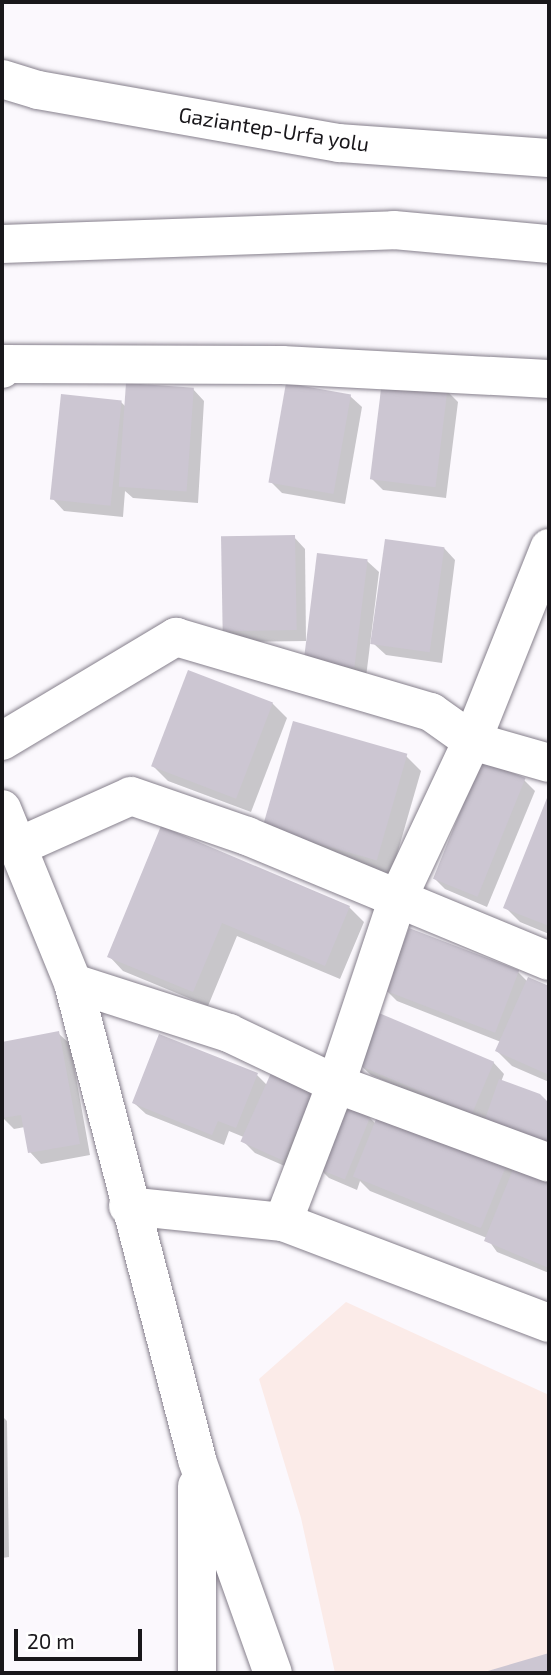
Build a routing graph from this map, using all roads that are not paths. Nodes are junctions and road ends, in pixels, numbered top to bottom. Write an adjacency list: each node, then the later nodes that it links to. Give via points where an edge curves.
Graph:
1 (2, 79): 2 (main road, Gaziantep-Urfa yolu, via 38,90 339,143)
2 (549, 158)
3 (2, 244): 4 (main road, via 394,230)
4 (549, 244)
5 (2, 369): 6 (main road, via 4,364 282,365)
6 (549, 379)
7 (549, 548): 9 (main road)
8 (2, 741): 9 (main road, via 176,637 430,712)
9 (472, 741): 10 (main road); 13 (main road)
10 (549, 763)
11 (2, 809): 12 (main road)
12 (15, 848): 13 (main road, via 131,796 247,836); 15 (main road)
13 (398, 898): 14 (main road); 16 (main road)
14 (549, 961)
15 (73, 983): 16 (main road, via 229,1033); 18 (main road)
16 (336, 1084): 17 (main road); 19 (main road)
17 (549, 1163)
18 (128, 1206): 19 (main road); 21 (main road)
19 (283, 1222): 20 (main road)
20 (549, 1323)
21 (197, 1460): 22 (main road); 23 (main road)
22 (197, 1673)
23 (273, 1673)

